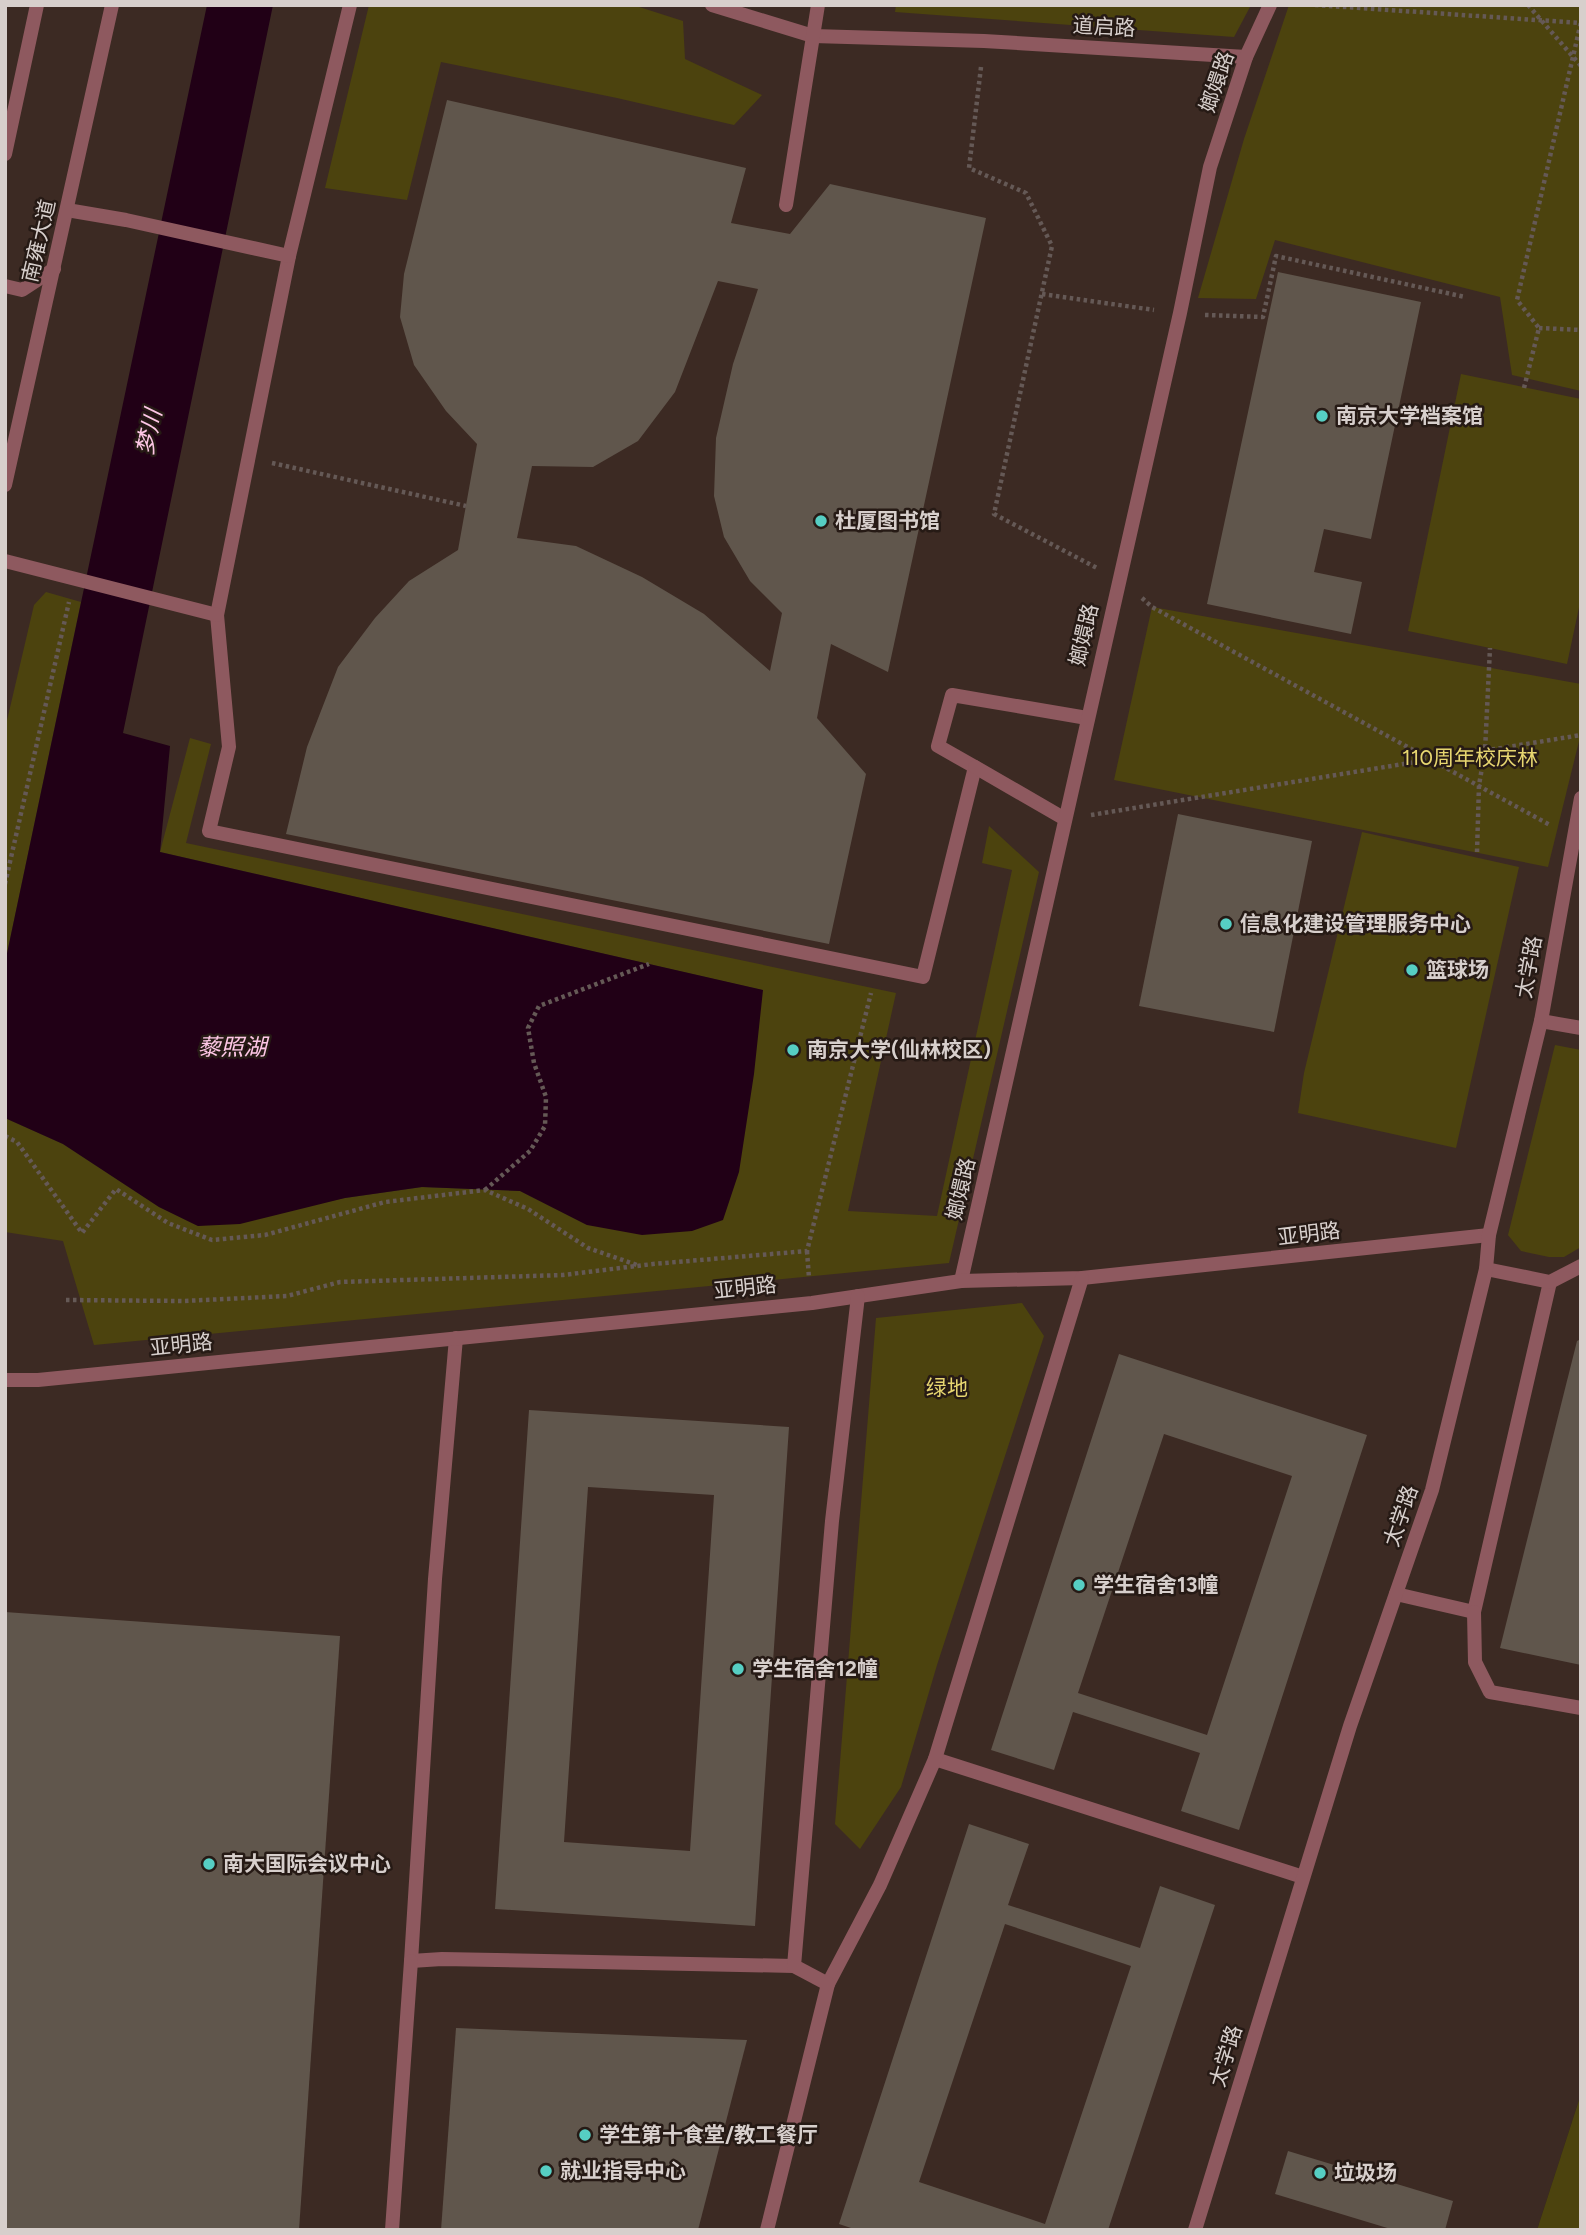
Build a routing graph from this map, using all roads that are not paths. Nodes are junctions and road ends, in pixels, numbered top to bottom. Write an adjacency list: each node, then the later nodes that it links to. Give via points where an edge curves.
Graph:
1 (37, 5): 9 (street)
2 (112, 5): 11 (street, 南雍大道)
3 (350, 5): 12 (street)
4 (712, 5): 7 (street, 道启路)
5 (818, 5): 7 (street)
6 (1270, 5): 8 (street, 嫏嬛路)
7 (813, 36): 8 (street, 道启路); 10 (street)
8 (1246, 57): 18 (street, 嫏嬛路, via 1210,167)
9 (5, 154)
10 (786, 205)
11 (67, 210): 12 (street); 13 (street, 南雍大道)
12 (289, 256): 17 (street)
13 (54, 269): 14 (street, via 22,290); 15 (street, 南雍大道)
14 (5, 286)
15 (5, 485)
16 (5, 561): 17 (street)
17 (217, 615): 19 (street, via 229,747 209,831 877,968 922,977)
18 (1087, 718): 19 (street, via 952,695 938,747); 21 (street, 嫏嬛路)
19 (975, 767): 21 (street)
20 (1581, 798): 22 (street, 太学路)
21 (1065, 819): 28 (street, 嫏嬛路)
22 (1541, 1021): 23 (street); 24 (street, 太学路)
23 (1581, 1028)
24 (1489, 1235): 26 (street, 太学路); 27 (street, 亚明路)
25 (1581, 1266): 29 (street)
26 (1486, 1269): 29 (street); 33 (street, 太学路, via 1432,1490)
27 (1082, 1278): 28 (street, 亚明路); 36 (street)
28 (961, 1281): 30 (street, 亚明路)
29 (1550, 1283): 34 (street)
30 (858, 1296): 31 (street, 亚明路); 39 (street, via 832,1521)
31 (456, 1338): 32 (street, 亚明路); 38 (street, via 435,1580)
32 (5, 1380)
33 (1396, 1594): 34 (street); 37 (street, 太学路)
34 (1474, 1612): 35 (street, via 1475,1662 1490,1692)
35 (1581, 1708)
36 (935, 1759): 37 (street); 40 (street, via 880,1885)
37 (1303, 1877): 43 (street, 太学路)
38 (411, 1961): 39 (street); 41 (street)
39 (794, 1966): 40 (street)
40 (828, 1984): 42 (street)
41 (392, 2230)
42 (767, 2230)
43 (1195, 2230)

